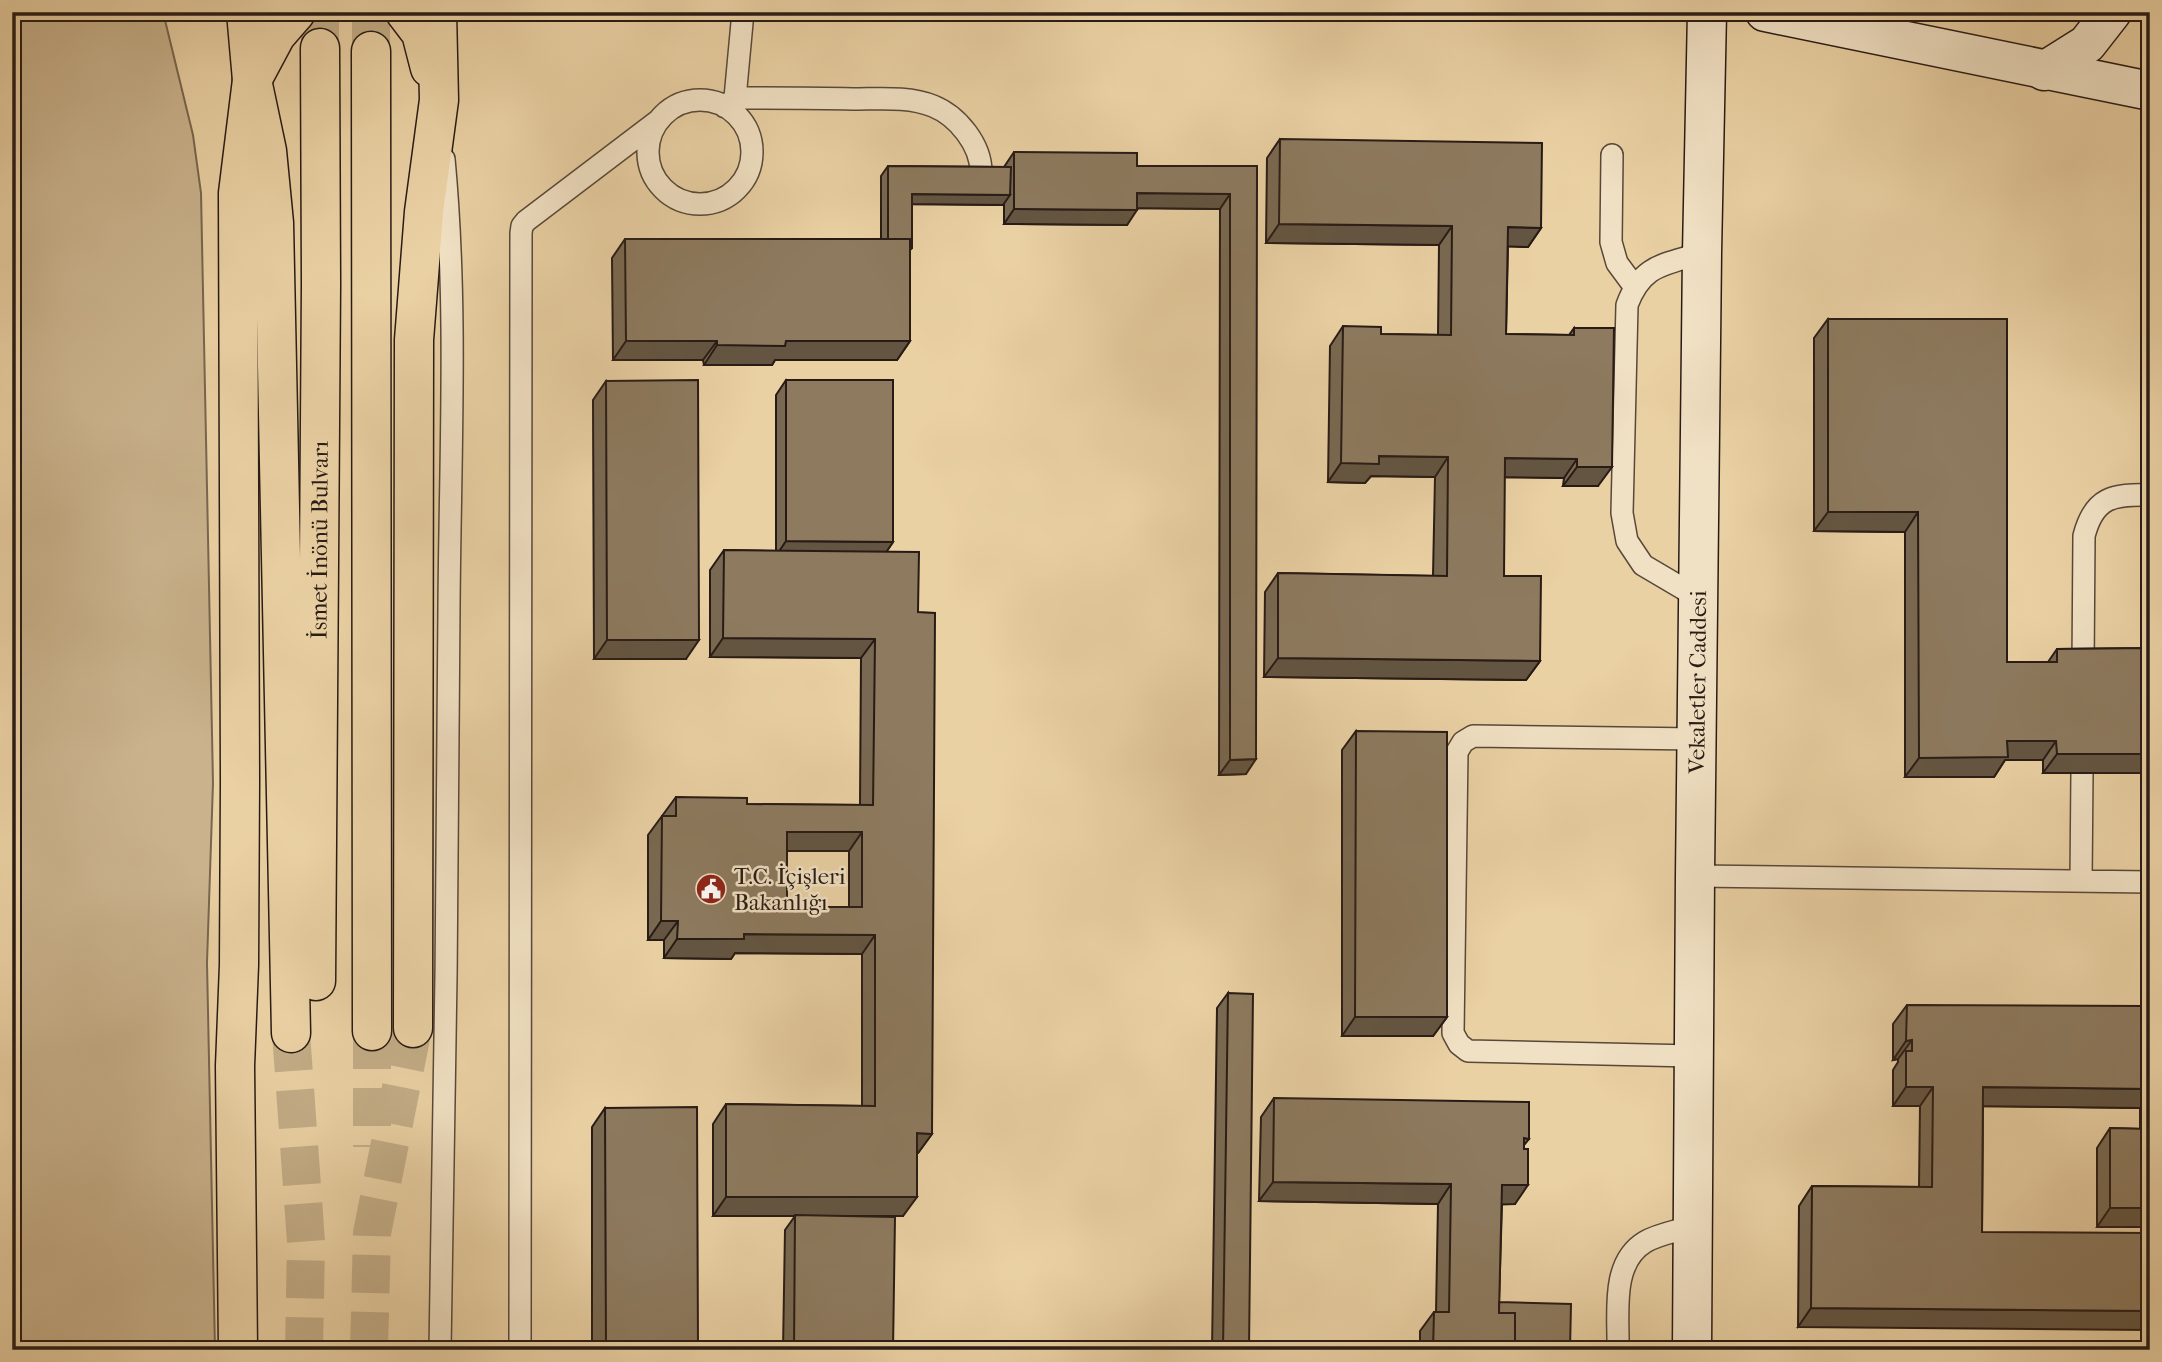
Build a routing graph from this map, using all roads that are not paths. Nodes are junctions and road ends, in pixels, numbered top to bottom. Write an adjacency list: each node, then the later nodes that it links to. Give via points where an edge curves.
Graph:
1 (246, 12): 12 (main road)
2 (296, 12): 12 (main road, via 276,35)
3 (405, 12): 14 (main road, via 421,33)
4 (437, 12): 14 (main road)
5 (743, 12): 15 (lane)
6 (1707, 12): 19 (street, Vekaletler Caddesi)
7 (1765, 12): 11 (street)
8 (2112, 12): 11 (street, via 2087,44)
9 (320, 48): 12 (main road, İsmet İnönü Bulvarı, via 321,284 304,1032 274,223 267,151)
10 (371, 51): 30 (main road)
11 (2044, 71): 13 (street)
12 (252, 80): 33 (main road, via 238,193)
13 (2150, 91)
14 (439, 100): 29 (main road, via 414,340); 34 (lane, via 449,217 451,350 447,1039)
15 (730, 103): 16 (lane, via 687,102); 16 (lane, via 751,141 752,158 738,188 708,204 674,198 660,187 648,153 650,135); 18 (lane, via 900,99 932,105 968,135)
16 (659, 120): 35 (lane, via 526,221 521,233)
17 (1612, 155): 20 (lane, via 1611,242 1617,263)
18 (981, 172)
19 (1702, 253): 20 (lane, via 1650,270); 22 (street, Vekaletler Caddesi)
20 (1634, 286): 22 (lane, via 1627,305 1622,513 1627,541 1643,565)
21 (2150, 495): 23 (lane, via 2113,496 2102,502 2087,524)
22 (1699, 598): 24 (street, Vekaletler Caddesi)
23 (2083, 668)
24 (1697, 739): 26 (street, Vekaletler Caddesi); 31 (lane, via 1473,736 1457,752 1454,1033 1458,1044 1468,1051)
25 (2082, 773): 27 (lane)
26 (1695, 876): 27 (lane); 31 (street, Vekaletler Caddesi)
27 (2081, 881): 28 (lane)
28 (2150, 882)
29 (413, 1028)
30 (372, 1031)
31 (1693, 1056): 32 (street, Vekaletler Caddesi)
32 (1693, 1226): 36 (lane, via 1646,1241 1630,1254 1620,1275); 37 (street, Vekaletler Caddesi)
33 (238, 1350)
34 (440, 1350)
35 (520, 1350)
36 (1618, 1350)
37 (1692, 1350)

